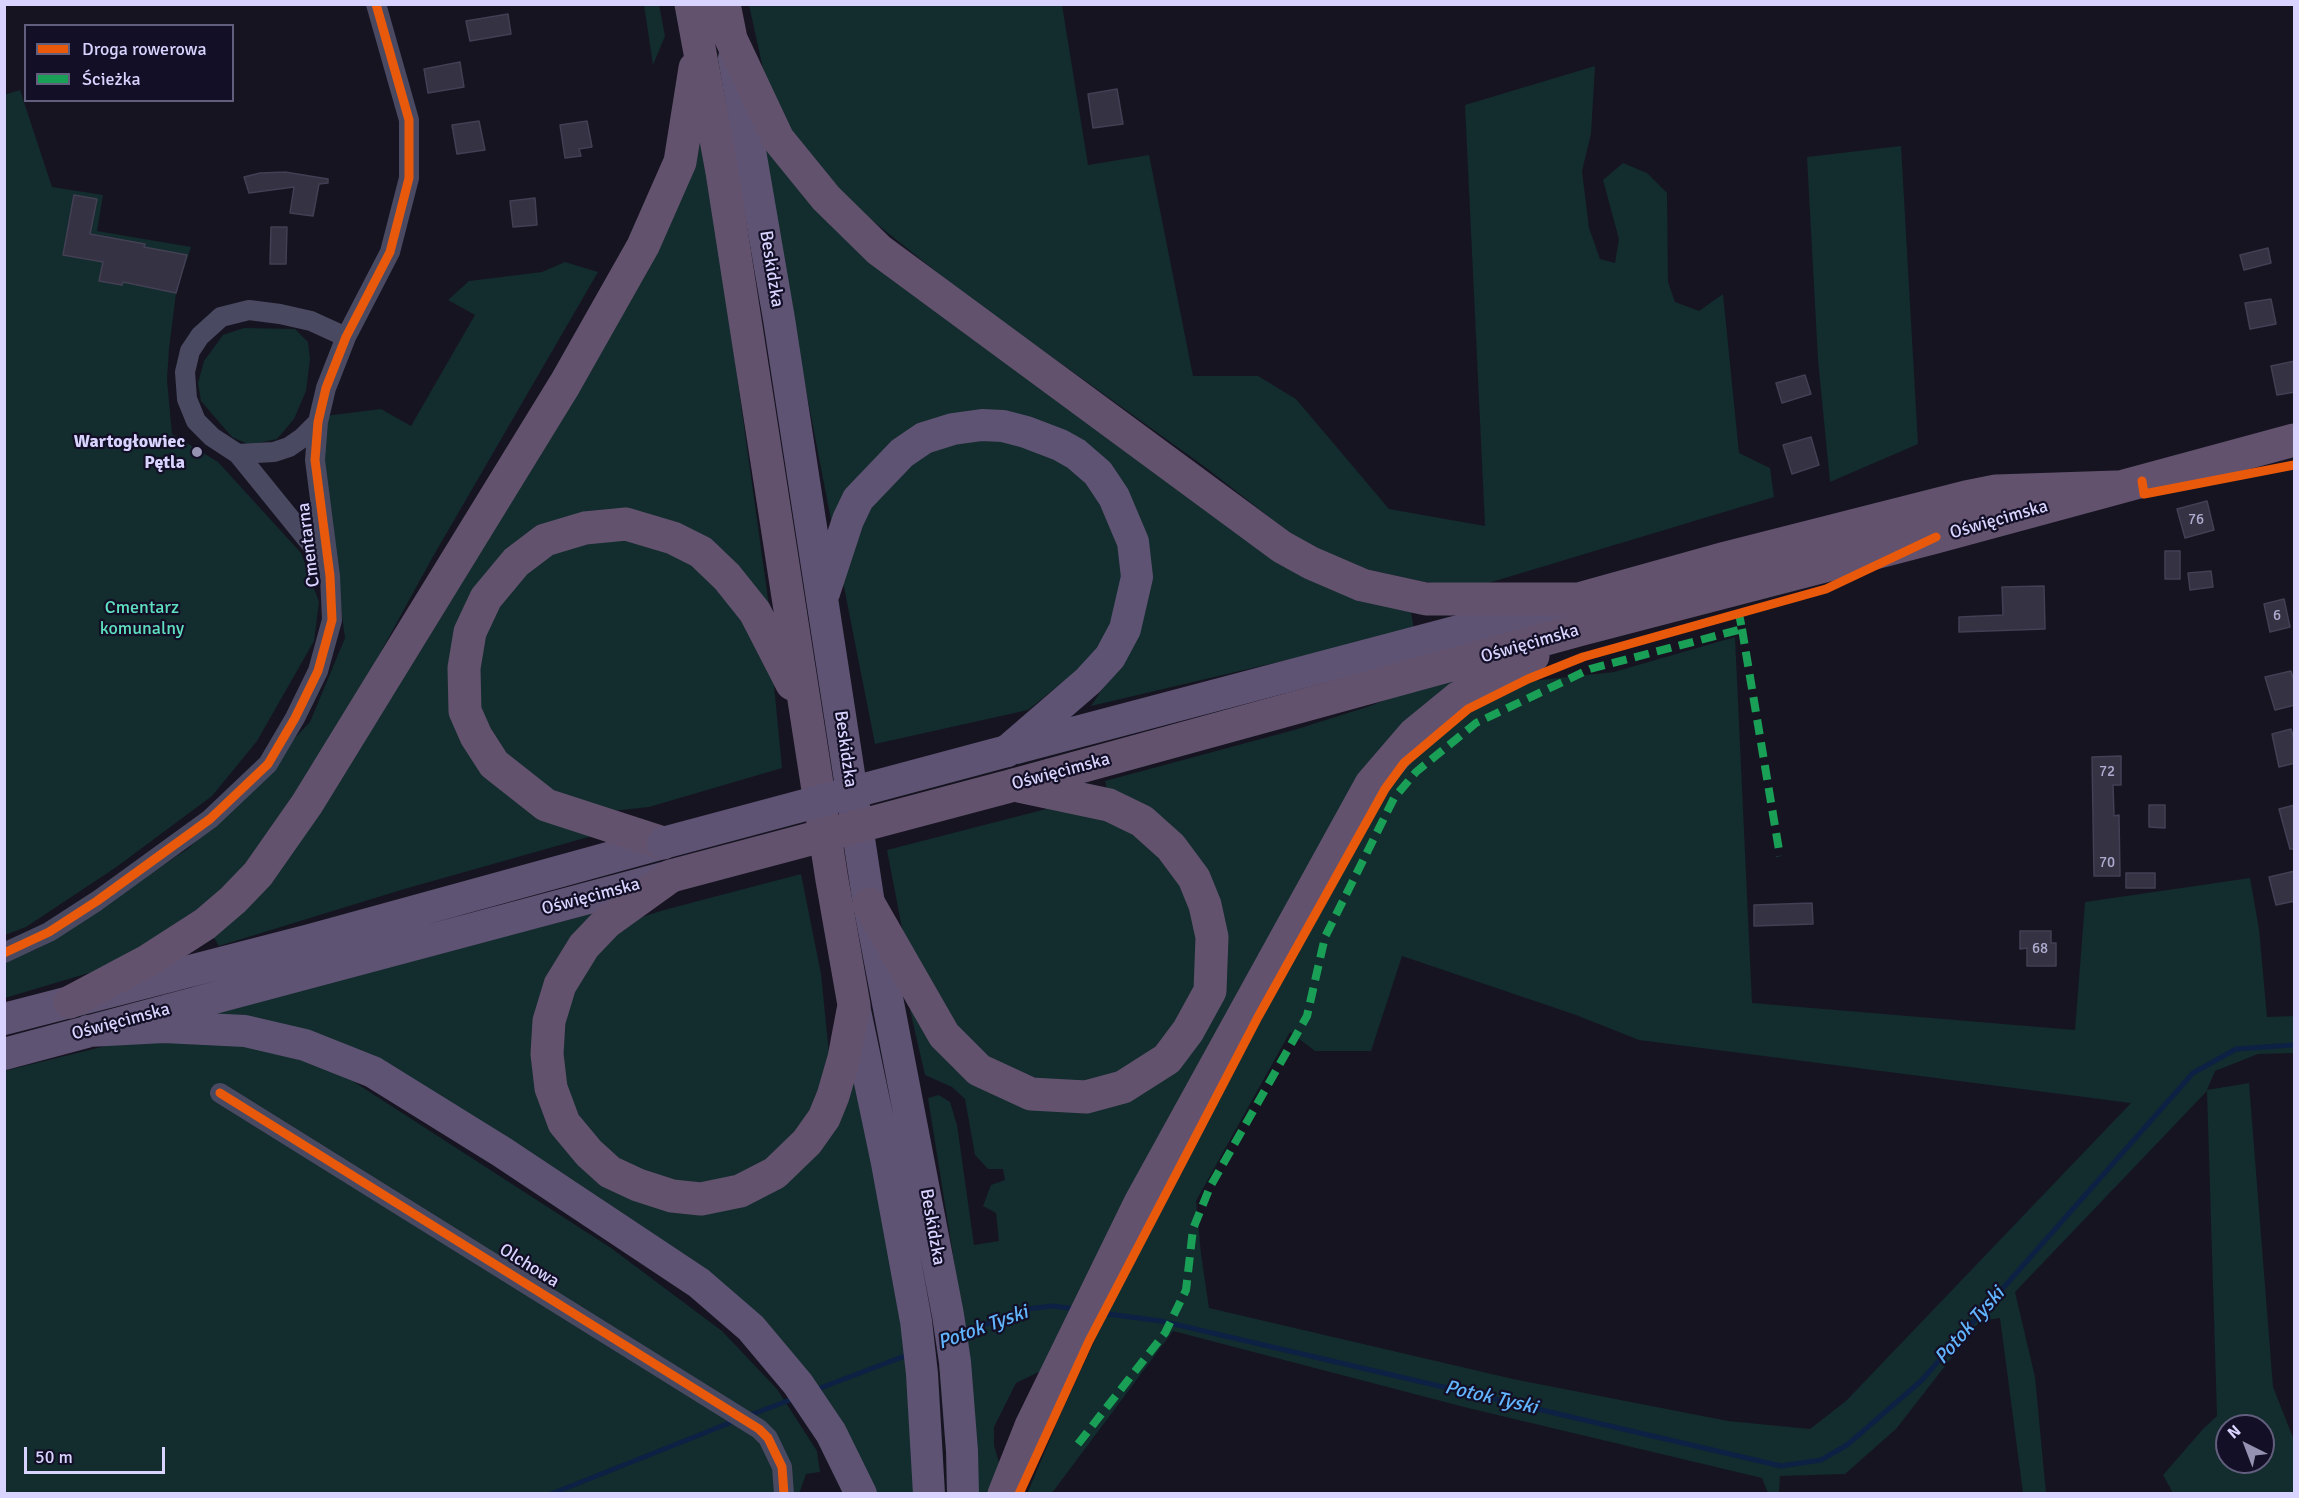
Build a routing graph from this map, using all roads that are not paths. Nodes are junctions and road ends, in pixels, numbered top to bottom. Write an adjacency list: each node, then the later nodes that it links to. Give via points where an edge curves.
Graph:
1 (376, 4): 6 (street, Cmentarna, via 409,120 409,178 390,252)
2 (691, 4): 5 (highway, Beskidzka)
3 (724, 4): 4 (highway, Beskidzka)
4 (731, 39): 11 (main road, Beskidzka); 12 (highway, via 778,139 826,198 879,250 1282,547 1362,585 1426,599)
5 (698, 44): 13 (highway, Beskidzka, via 724,183); 20 (highway, via 680,162 643,246 565,384 307,804 258,874 205,924 149,960)
6 (346, 337): 7 (street, Cmentarna, via 326,388); 9 (street, Cmentarna, via 311,321 249,310 221,317 200,336 190,351 185,372 187,399 196,421)
7 (318, 422): 9 (street, via 289,447); 10 (street, Cmentarna, via 315,460)
8 (2295, 440): 12 (highway, Oświęcimska, via 2116,487 1996,490 1966,496 1726,558)
9 (238, 454): 10 (street, Cmentarna)
10 (328, 565): 19 (street, Cmentarna, via 332,620 318,671 268,764 210,819 97,901 49,932)
11 (822, 600): 14 (main road, via 858,499 896,459 924,438 953,429 1003,426 1077,454 1098,473 1114,497 1133,542 1137,577 1125,629 1110,657 1067,701); 18 (main road, Beskidzka)
12 (1580, 614): 14 (main road, Oświęcimska); 15 (highway, Oświęcimska); 30 (highway, via 1458,698 1414,735 1371,784 1140,1203 1031,1426)
13 (806, 710): 16 (highway, via 755,612 701,552 682,542 626,524 585,528 545,540 516,562 486,598 470,632 464,668 465,711 476,736 494,765 546,806); 21 (highway, Beskidzka)
14 (1007, 750): 16 (main road, Oświęcimska, bridge)
15 (1014, 785): 17 (highway, Oświęcimska, bridge); 18 (highway, via 1109,806 1143,821 1171,847 1194,878 1212,937 1210,991 1167,1059 1123,1087 1086,1098 1031,1094 979,1070 944,1035)
16 (663, 843): 20 (main road, Oświęcimska)
17 (671, 876): 21 (highway, via 607,922 584,946 560,985 549,1021 546,1054 551,1088 564,1123 610,1172 672,1196 701,1199 740,1191 775,1173 807,1142 824,1118 844,1058); 23 (main road, Oświęcimska)
18 (869, 903): 29 (main road, Beskidzka, via 948,1315 955,1362)
19 (4, 953)
20 (70, 1002): 22 (main road, Oświęcimska)
21 (854, 1005): 28 (main road, Beskidzka, via 916,1321)
22 (4, 1018)
23 (88, 1031): 24 (main road, Oświęcimska); 27 (main road, via 164,1027 244,1031 305,1045 373,1071 699,1283 751,1328 798,1384 831,1433)
24 (4, 1054)
25 (220, 1094): 26 (street, Olchowa, via 759,1429 768,1438 782,1467)
26 (784, 1494)
27 (861, 1494)
28 (929, 1494)
29 (963, 1494)
30 (1004, 1494)

